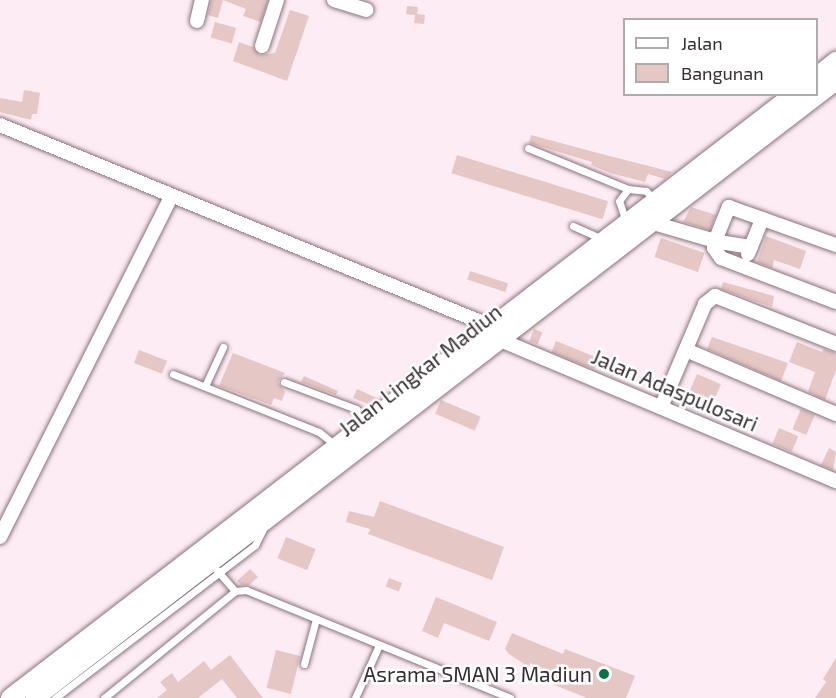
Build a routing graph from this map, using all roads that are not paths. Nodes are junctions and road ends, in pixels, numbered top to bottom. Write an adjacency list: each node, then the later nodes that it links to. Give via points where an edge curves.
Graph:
1 (202, 0): 5 (street)
2 (278, 0): 6 (street)
3 (334, 0): 4 (street)
4 (367, 10)
5 (197, 21)
6 (262, 46)
7 (836, 61): 8 (main road)
8 (818, 75)
9 (836, 81): 10 (main road, Jalan Lingkar Madiun)
10 (818, 95)
11 (791, 96): 17 (main road, Jalan Lingkar Madiun)
12 (816, 96): 19 (main road, Jalan Lingkar Madiun)
13 (0, 125): 16 (street, Jalan Adaspulosari)
14 (528, 148): 15 (lane)
15 (628, 189): 17 (lane, via 646,191); 20 (lane, via 619,201)
16 (171, 196): 28 (street, Jalan Adaspulosari); 40 (street)
17 (655, 200): 20 (main road, Jalan Lingkar Madiun)
18 (762, 219): 23 (street, via 728,208); 24 (street); 25 (street)
19 (651, 222): 23 (street); 28 (main road, Jalan Lingkar Madiun)
20 (626, 223): 22 (main road, Jalan Lingkar Madiun)
21 (573, 226): 22 (lane)
22 (604, 240): 28 (main road, Jalan Lingkar Madiun)
23 (716, 241): 25 (street); 26 (street, via 721,258)
24 (836, 245)
25 (751, 247): 26 (street)
26 (743, 267): 27 (street)
27 (836, 302)
28 (496, 333): 35 (street, Jalan Adaspulosari); 37 (main road, Jalan Lingkar Madiun); 41 (main road, Jalan Lingkar Madiun, via 266,518)
29 (836, 344): 31 (street, via 720,296 705,304)
30 (223, 347): 34 (lane)
31 (686, 350): 35 (street); 36 (street)
32 (173, 374): 34 (lane)
33 (284, 382): 37 (lane, via 356,409)
34 (205, 386): 38 (lane, via 319,432)
35 (662, 405): 39 (street, Jalan Adaspulosari)
36 (835, 410)
37 (369, 420): 38 (main road, Jalan Lingkar Madiun)
38 (336, 446): 44 (main road, Jalan Lingkar Madiun)
39 (836, 481)
40 (0, 537)
41 (215, 568): 42 (lane); 44 (main road, Jalan Lingkar Madiun); 50 (lane)
42 (235, 591): 43 (lane, via 246,590); 51 (lane)
43 (316, 619): 45 (lane); 46 (lane)
44 (124, 621): 48 (main road, Jalan Lingkar Madiun); 49 (main road, Jalan Lingkar Madiun)
45 (380, 645): 47 (lane); 52 (lane)
46 (304, 664)
47 (489, 694): 53 (lane)
48 (10, 698)
49 (34, 698)
50 (55, 698)
51 (104, 698)
52 (355, 698)
53 (510, 698)

